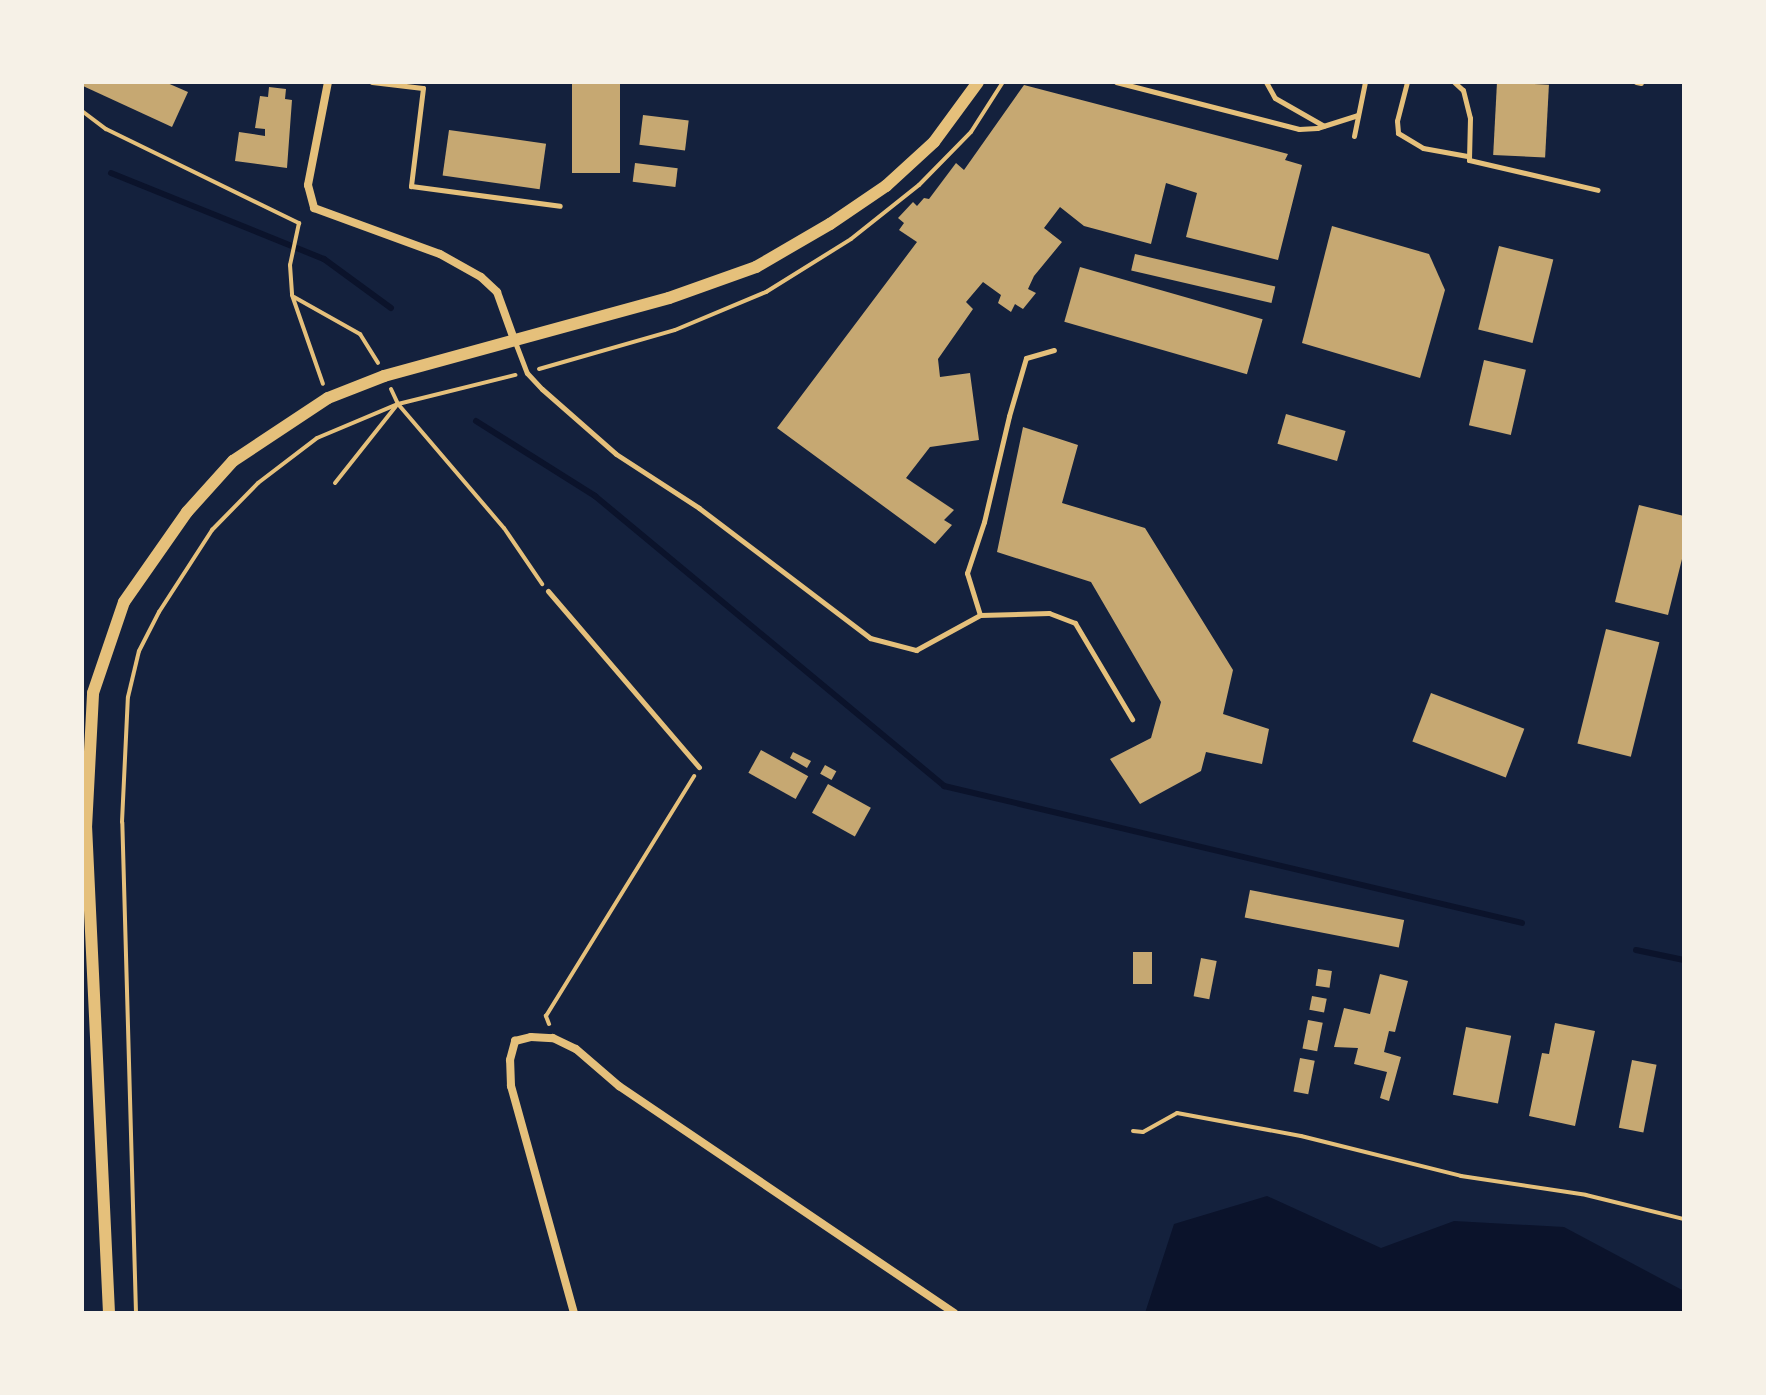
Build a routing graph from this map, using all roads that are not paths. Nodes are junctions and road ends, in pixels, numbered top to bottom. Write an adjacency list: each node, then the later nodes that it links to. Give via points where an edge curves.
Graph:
1 (328, 82): 15 (street, via 308,185 314,208 440,254 481,277 497,292)
2 (372, 82): 14 (lane, via 423,88 411,186)
3 (978, 82): 15 (street, via 934,142 886,186 756,267)
4 (1116, 82): 10 (lane, via 1289,128)
5 (1266, 82): 10 (lane, via 1275,98)
6 (1365, 82): 9 (lane)
7 (1407, 82): 12 (lane, via 1398,133 1423,148)
8 (1454, 82): 12 (lane, via 1463,90 1472,129)
9 (1358, 115): 10 (lane); 11 (lane)
10 (1325, 126)
11 (1354, 136)
12 (1467, 156): 13 (lane)
13 (1598, 190)
14 (560, 206)
15 (515, 342): 18 (lane, via 527,373 616,454 699,508 870,638 916,650); 21 (street, via 384,376 328,398 233,461 187,512 124,602 93,693 86,828)
16 (1054, 350): 18 (lane, via 1026,358 1009,416 967,573)
17 (548, 591): 20 (lane)
18 (980, 615): 19 (lane, via 1049,613 1075,623)
19 (1132, 719)
20 (699, 767)
21 (109, 1313)
22 (574, 1313): 23 (street, via 511,1086 515,1041 531,1037 553,1038 576,1049 619,1086)
23 (954, 1313)

